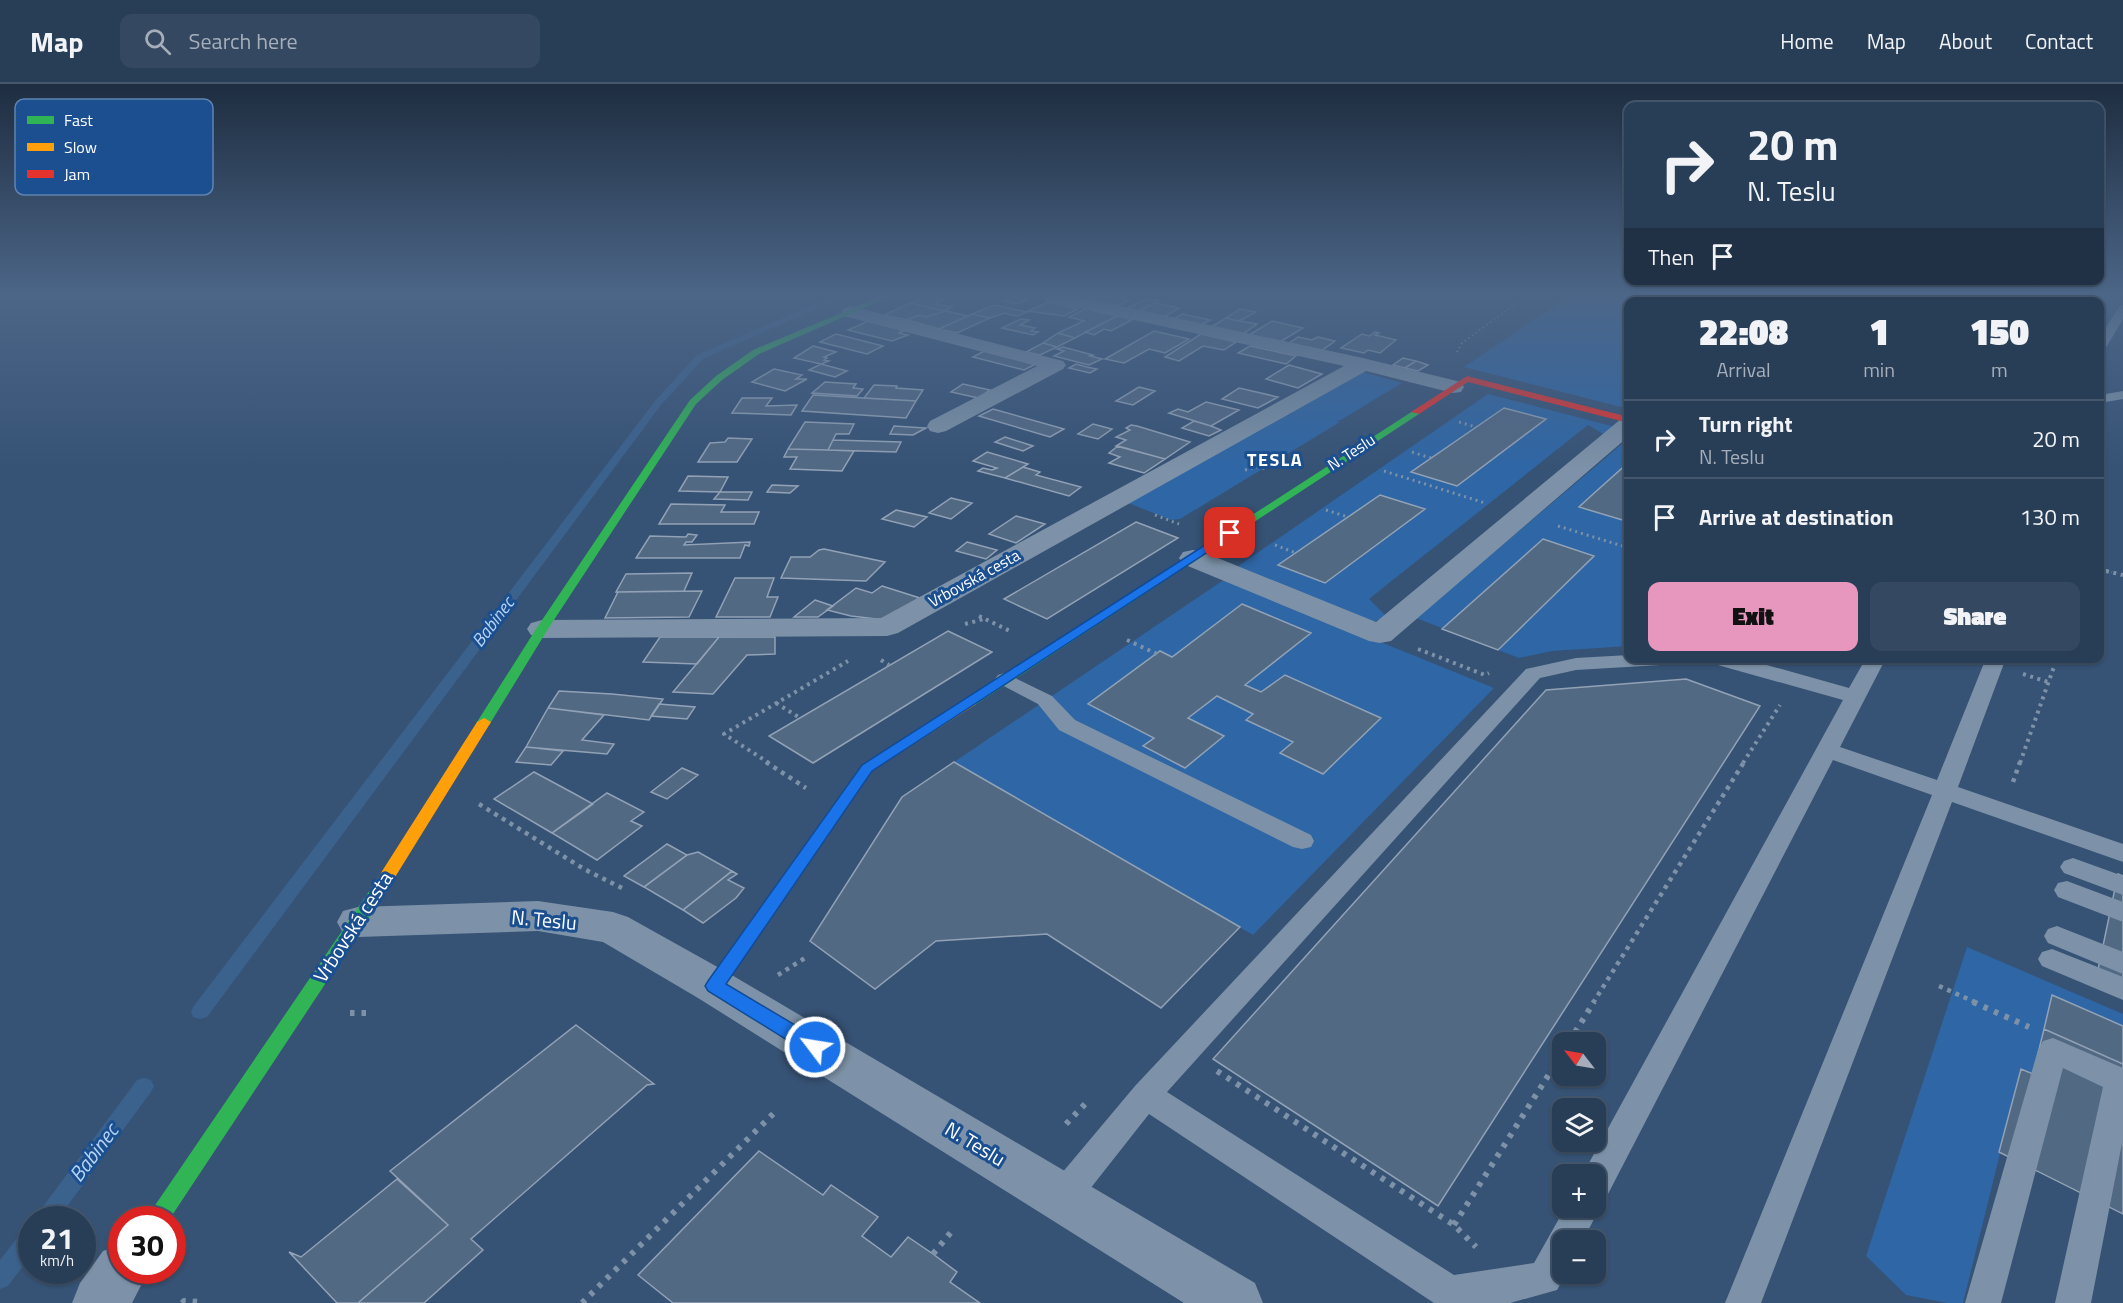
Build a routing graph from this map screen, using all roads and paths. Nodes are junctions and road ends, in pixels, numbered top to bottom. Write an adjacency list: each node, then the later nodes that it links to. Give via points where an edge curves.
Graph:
1 (753, 354): 30 (street, Vrbovská cesta, via 693,402)
2 (1013, 354): 12 (street, via 1056,365)
3 (1316, 354): 5 (street)
4 (1458, 354): 6 (path, via 1451,368)
5 (1363, 364): 6 (street); 19 (street, Vrbovská cesta)
6 (1432, 382): 7 (street)
7 (1453, 387): 11 (street, N. Teslu, via 1467,379); 25 (street, N. Teslu)
8 (2123, 395): 9 (lane)
9 (2104, 398)
10 (1456, 421): 14 (path)
11 (1624, 421)
12 (938, 426)
13 (1624, 426): 31 (street)
14 (1476, 427)
15 (1411, 452): 16 (path)
16 (1431, 458)
17 (1245, 470): 18 (path, via 1268,469)
18 (1258, 475)
19 (1116, 500): 22 (path, via 1179,524); 28 (street, Vrbovská cesta)
20 (1326, 510): 21 (path)
21 (1348, 517)
22 (1184, 521)
23 (1275, 545): 24 (path)
24 (1296, 553)
25 (1193, 558): 31 (street); 33 (street, N. Teslu)
26 (2104, 570): 27 (path)
27 (2123, 575)
28 (940, 597): 29 (street, Vrbovská cesta); 33 (path)
29 (900, 620): 30 (street, Vrbovská cesta, via 887,627); 44 (path, via 871,647)
30 (542, 629): 56 (street, Vrbovská cesta)
31 (1380, 634): 40 (path)
32 (1122, 638): 34 (path)
33 (1049, 650): 41 (street, N. Teslu)
34 (1157, 654)
35 (1624, 661): 63 (lane, via 1576,664 1533,673)
36 (1735, 663): 42 (lane)
37 (1873, 663): 42 (lane)
38 (1994, 663): 48 (lane)
39 (2055, 663): 47 (path)
40 (1485, 675)
41 (1005, 678): 50 (street, N. Teslu, via 867,768); 51 (lane, via 1045,700 1066,725)
42 (1856, 697): 46 (lane)
43 (1784, 699): 62 (path)
44 (776, 703): 45 (path); 50 (path, via 724,734)
45 (800, 718)
46 (1827, 750): 48 (lane); 68 (lane)
47 (2012, 787)
48 (1943, 792): 52 (lane); 82 (lane)
49 (475, 802): 54 (path, via 584,869)
50 (838, 809): 58 (street, N. Teslu)
51 (1302, 841)
52 (2123, 853)
53 (2123, 886): 55 (lane, via 2070,878)
54 (627, 890)
55 (2123, 912)
56 (358, 922): 58 (street, N. Teslu, via 538,916 613,928); 70 (street, Vrbovská cesta)
57 (2123, 963): 60 (lane, via 2055,948)
58 (714, 986): 69 (street, N. Teslu)
59 (1939, 986): 61 (path)
60 (2123, 988)
61 (2032, 1029)
62 (1575, 1032)
63 (1186, 1051): 66 (lane); 71 (path)
64 (1552, 1070): 71 (path)
65 (2121, 1081): 83 (lane, via 2053,1050); 84 (lane)
66 (1146, 1095): 69 (lane); 75 (lane, via 1450,1293 1545,1278)
67 (774, 1113): 80 (path)
68 (1606, 1164)
69 (1063, 1197): 81 (street, N. Teslu)
70 (165, 1206)
71 (1454, 1226): 74 (path)
72 (952, 1231): 73 (path)
73 (933, 1254)
74 (1483, 1254)
75 (1552, 1265)
76 (113, 1284): 78 (street)
77 (204, 1302): 79 (path)
78 (100, 1303)
79 (182, 1303)
80 (582, 1303)
81 (1235, 1303)
82 (1743, 1303)
83 (1983, 1303)
84 (2073, 1303)

